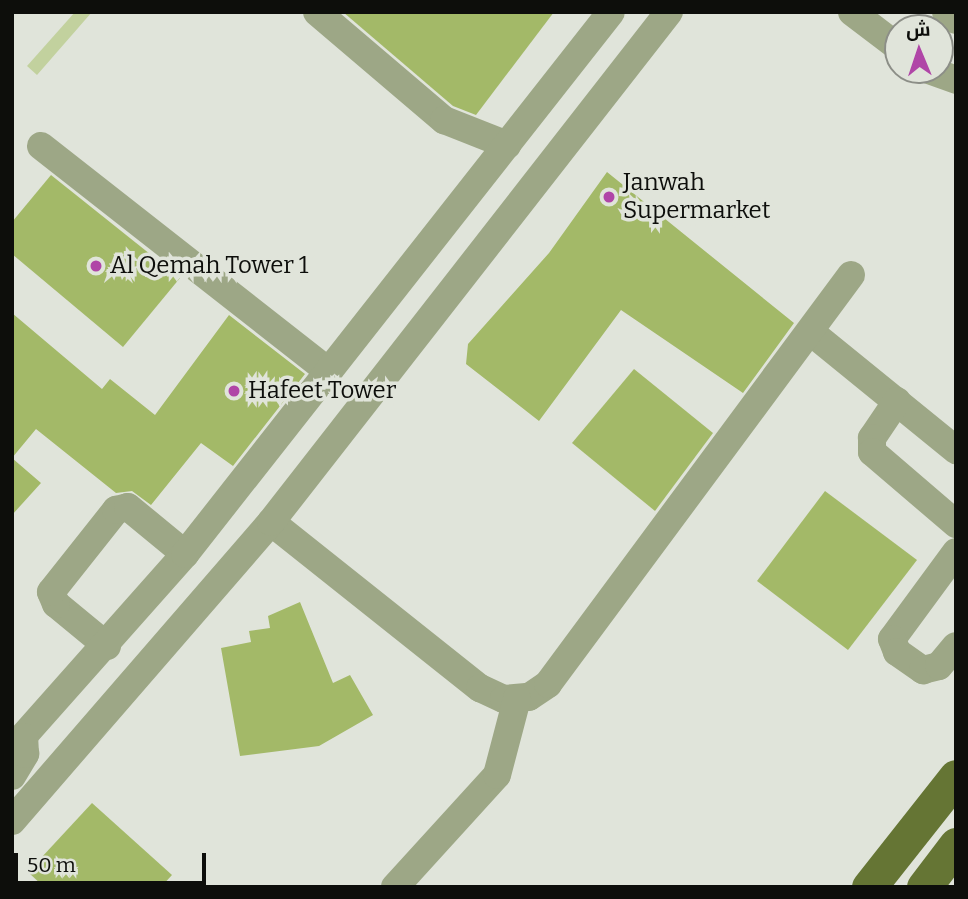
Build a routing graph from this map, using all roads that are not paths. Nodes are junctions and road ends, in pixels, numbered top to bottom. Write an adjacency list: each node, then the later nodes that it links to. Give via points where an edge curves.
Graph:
1 (317, 12): 8 (street, via 444,120)
2 (611, 12): 8 (street)
3 (669, 12): 15 (street)
4 (852, 12): 7 (street)
5 (946, 12): 6 (street)
6 (956, 20)
7 (884, 36)
8 (507, 145): 12 (street)
9 (41, 146): 12 (street)
10 (851, 275): 11 (street)
11 (813, 332): 13 (street); 21 (street, via 548,684)
12 (328, 372): 18 (street)
13 (897, 401): 14 (street); 16 (street, via 872,438 872,452)
14 (956, 450)
15 (271, 522): 21 (street, via 480,688); 25 (street)
16 (956, 524)
17 (956, 552): 20 (street, via 892,639 897,652 923,670 939,666)
18 (185, 554): 19 (street); 19 (street, via 128,508 116,510 51,596)
19 (107, 646): 22 (street)
20 (956, 646)
21 (517, 699): 27 (street, via 497,775)
22 (18, 743): 23 (street, via 25,754)
23 (12, 776)
24 (956, 777): 28 (main road)
25 (12, 821)
26 (956, 845): 29 (main road)
27 (395, 887)
28 (869, 887)
29 (924, 887)

